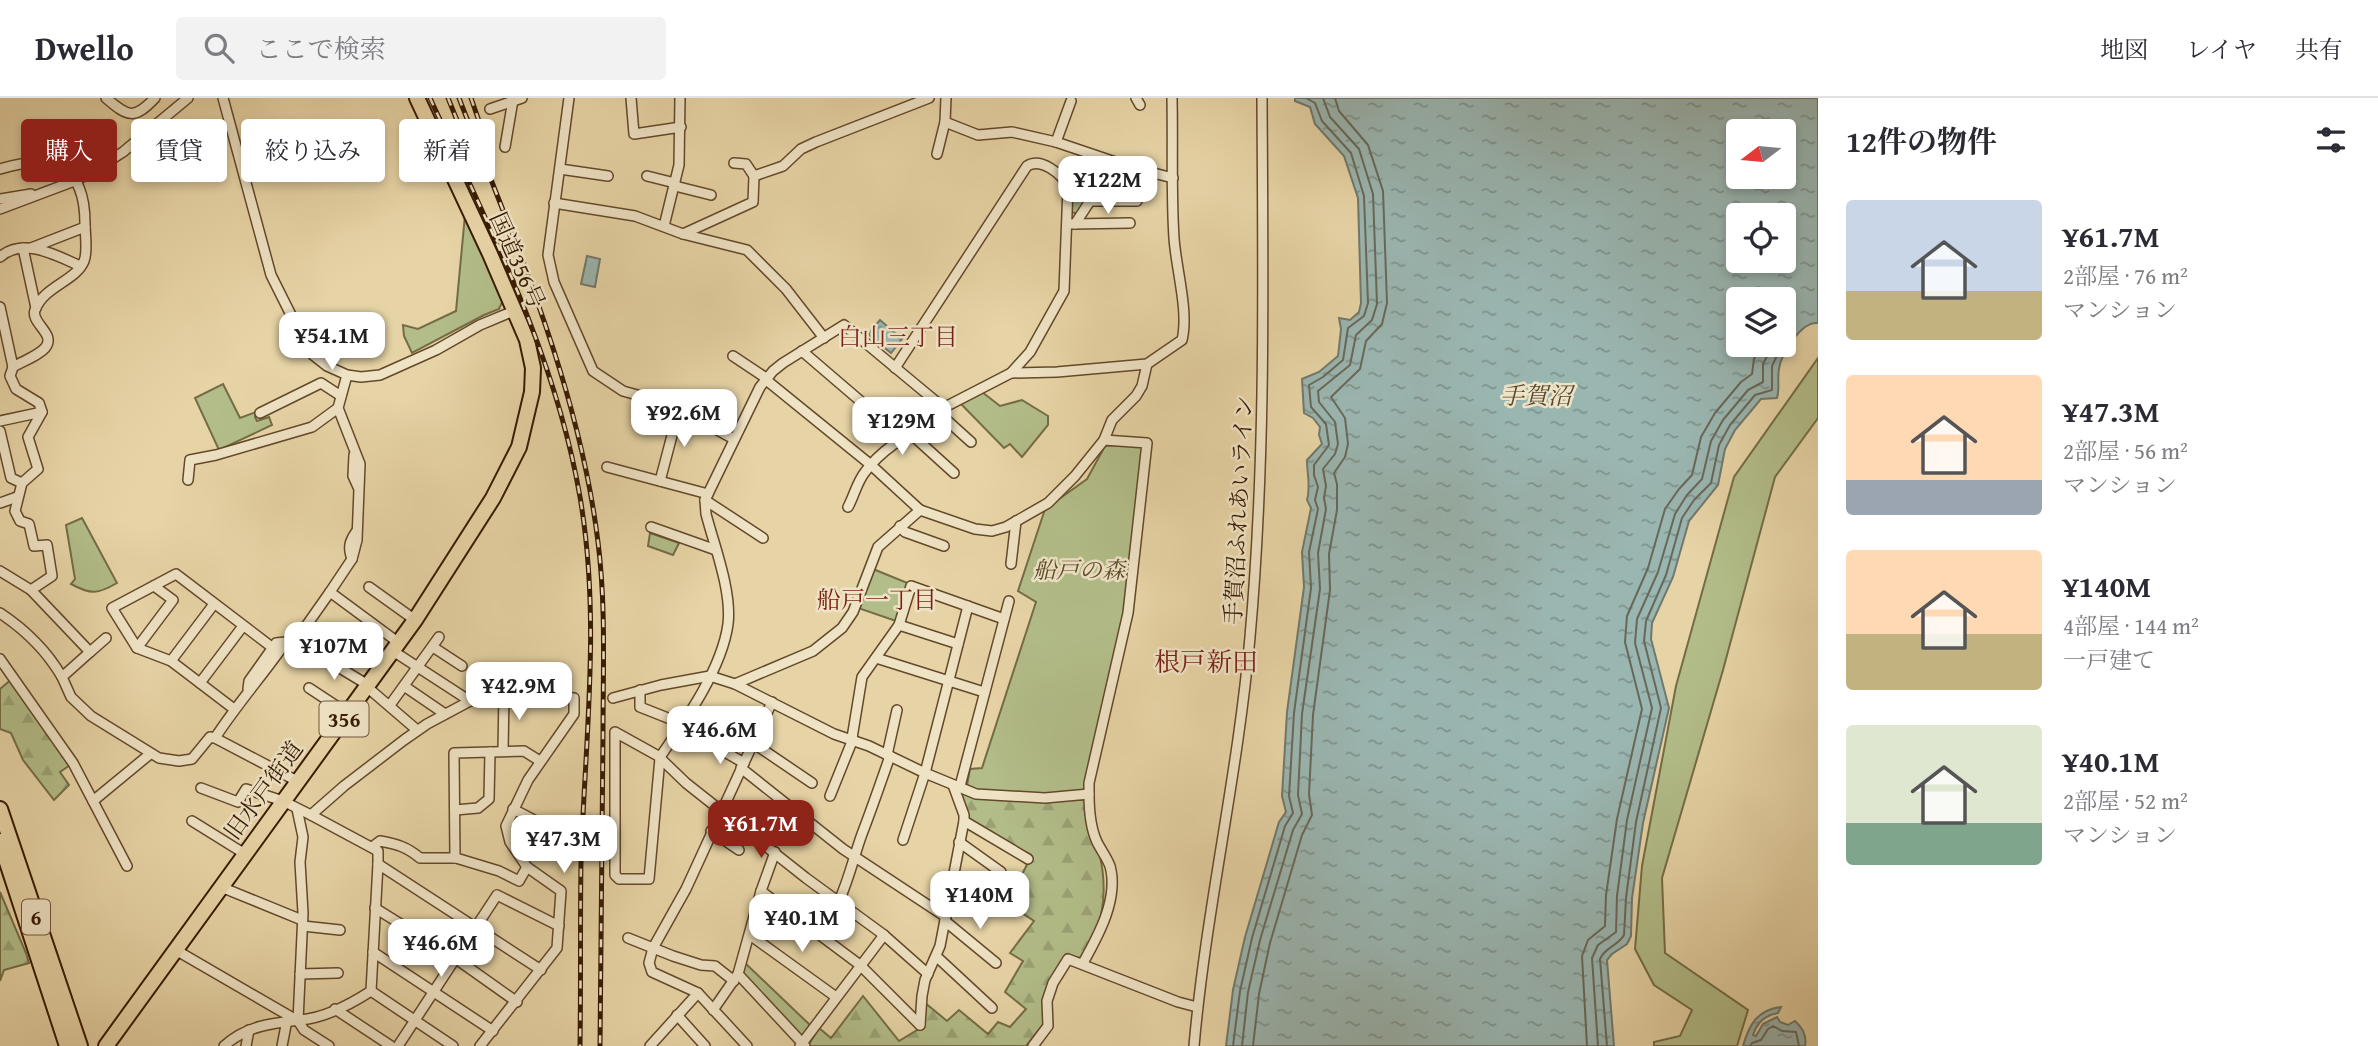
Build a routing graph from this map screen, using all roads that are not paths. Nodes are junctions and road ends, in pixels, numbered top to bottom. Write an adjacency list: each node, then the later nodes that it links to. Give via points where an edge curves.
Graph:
1 (106, 98): 2 (street, via 130,115 140,113)
2 (155, 98)
3 (223, 98): 58 (street, via 271,275 313,355)
4 (417, 98): 49 (highway, 国道356号 / 356)
5 (569, 98): 25 (street)
6 (631, 98): 17 (street, via 634,134)
7 (680, 98): 17 (street)
8 (929, 98): 28 (street, via 816,142 783,166)
9 (946, 98): 16 (street)
10 (1172, 98): 29 (street)
11 (1262, 98): 215 (street, 手賀沼ふれあいライン, via 1263,427 1250,638)
12 (182, 99): 21 (street)
13 (517, 99): 15 (street); 19 (street)
14 (1071, 101): 18 (street)
15 (490, 109)
16 (945, 122): 18 (street, via 978,135 1012,132); 20 (street)
17 (681, 127): 32 (street)
18 (1056, 142): 29 (street)
19 (505, 147)
20 (937, 154)
21 (117, 156)
22 (734, 163): 28 (street, via 746,164)
23 (21, 164): 24 (street)
24 (0, 169)
25 (560, 169): 26 (street); 37 (street)
26 (608, 176)
27 (647, 176): 32 (street)
28 (754, 176): 43 (street, via 752,202)
29 (1173, 178): 53 (street, via 1183,338)
30 (71, 182): 33 (street)
31 (78, 182): 42 (street, via 85,203)
32 (675, 184): 34 (street); 41 (street)
33 (40, 193): 35 (street); 38 (street)
34 (711, 195)
35 (0, 199)
36 (1137, 201): 40 (street, via 1090,201)
37 (554, 203): 41 (street, via 635,216); 62 (street, via 549,265 593,371 623,391)
38 (0, 209)
39 (1130, 223): 40 (street)
40 (1071, 224): 56 (street, via 1067,183 1039,162 1029,164); 57 (street, via 1064,291 1030,352)
41 (664, 226): 43 (street)
42 (85, 227): 44 (street); 46 (street)
43 (683, 234): 50 (street, via 747,250 786,289)
44 (27, 248): 45 (street); 46 (street); 48 (street)
45 (0, 257)
46 (80, 266): 48 (street)
47 (0, 307): 54 (street)
48 (36, 308): 54 (street, via 35,318 48,342)
49 (516, 310): 55 (highway, 国道356号 / 356); 58 (street, via 390,372 371,377)
50 (824, 338): 51 (street); 56 (street, via 845,325)
51 (802, 351): 59 (street); 64 (street)
52 (733, 356): 59 (street)
53 (1146, 365): 57 (street); 71 (street, via 1140,391 1112,420)
54 (13, 367): 65 (street, via 12,384 39,403)
55 (533, 368): 101 (highway, 旧水戸街道 / 356, via 531,404 512,464)
56 (895, 368): 63 (street)
57 (1011, 373): 63 (street)
58 (347, 375): 60 (street)
59 (766, 378): 70 (street); 73 (street)
60 (341, 396): 61 (street); 66 (street, via 321,383)
61 (338, 408): 76 (street, via 312,427 190,460); 95 (street, via 360,464 357,540 352,559)
62 (679, 409): 70 (street); 77 (street)
63 (942, 410): 69 (street); 72 (street)
64 (873, 411)
65 (42, 412): 67 (street); 78 (street, via 28,437 38,469)
66 (260, 413)
67 (0, 421)
68 (0, 431): 78 (street, via 11,478)
69 (911, 434): 73 (street); 75 (street)
70 (734, 439): 80 (street)
71 (1104, 440): 84 (street, via 1063,490); 157 (street, via 1147,443 1128,613)
72 (971, 442)
73 (871, 465): 82 (street); 83 (street)
74 (607, 467): 77 (street)
75 (954, 473)
76 (188, 480)
77 (660, 481): 80 (street)
78 (22, 483): 79 (street)
79 (17, 497): 81 (street); 94 (street, via 16,517 29,524 34,545 47,545 52,576)
80 (706, 497): 87 (street); 89 (street)
81 (0, 503)
82 (848, 507)
83 (920, 510): 84 (street, via 985,531); 85 (street)
84 (1016, 521): 90 (street)
85 (900, 526): 88 (street); 123 (street, via 878,547 853,612 842,628 813,651)
86 (651, 527): 89 (street)
87 (763, 538)
88 (944, 546)
89 (716, 550): 119 (street, via 729,622)
90 (1011, 564)
91 (0, 571): 94 (street)
92 (154, 586): 97 (street, via 176,574); 110 (street, via 173,600); 110 (street, via 112,608)
93 (369, 587): 101 (street)
94 (31, 590): 112 (street)
95 (330, 592): 106 (street, via 299,636); 108 (street)
96 (1009, 601): 100 (street)
97 (214, 604): 103 (street); 116 (street)
98 (968, 606): 100 (street); 102 (street, via 911,586); 107 (street)
99 (0, 613): 120 (street, via 19,625)
100 (1004, 619): 129 (street)
101 (415, 621): 108 (highway, 旧水戸街道 / 356)
102 (899, 625): 107 (street); 114 (street)
103 (243, 626): 111 (street); 122 (street)
104 (439, 637): 109 (street)
105 (106, 638): 112 (street)
106 (286, 642): 111 (street); 127 (street)
107 (958, 644): 121 (street)
108 (396, 647): 118 (street); 124 (highway, 旧水戸街道 / 356)
109 (433, 647): 117 (street); 118 (street)
110 (137, 648): 116 (street)
111 (273, 648): 127 (street, via 249,681)
112 (90, 652): 120 (street)
113 (315, 653): 124 (street)
114 (876, 658): 121 (street); 142 (street, via 862,677)
115 (0, 659): 159 (street, via 73,762)
116 (171, 662): 122 (street)
117 (462, 666)
118 (418, 667): 125 (street); 132 (street)
119 (710, 676): 123 (street); 128 (street); 139 (street)
120 (62, 677): 147 (street, via 71,697 91,716)
121 (948, 681): 129 (street); 152 (street)
122 (200, 683): 135 (street)
123 (735, 684): 133 (street)
124 (368, 686): 134 (street); 137 (highway, 旧水戸街道 / 356)
125 (404, 686): 134 (street); 138 (street)
126 (309, 688): 137 (street)
127 (248, 690): 135 (street)
128 (640, 690): 131 (street); 139 (street, via 640,707)
129 (984, 692): 155 (street)
130 (504, 693): 132 (street); 145 (street); 150 (street, via 575,698 574,714)
131 (613, 698)
132 (470, 701): 138 (street)
133 (772, 702): 142 (street); 143 (street)
134 (390, 705): 140 (street)
135 (234, 709): 141 (street)
136 (897, 710): 148 (street)
137 (347, 713): 153 (highway, 旧水戸街道 / 356)
138 (445, 713): 140 (street)
139 (683, 724): 149 (street)
140 (417, 730): 166 (street)
141 (215, 738): 147 (street, via 210,737 197,755 185,760 167,761); 153 (street)
142 (852, 739): 148 (street); 158 (street)
143 (753, 743): 151 (street); 154 (street)
144 (711, 744): 151 (street)
145 (503, 751): 146 (street); 150 (street, via 524,751)
146 (490, 752): 164 (street, via 489,799 478,808); 164 (street, via 454,753)
147 (150, 754): 159 (street)
148 (888, 755): 152 (street); 178 (street)
149 (660, 758): 149 (street, via 649,879 619,879 615,875 615,732); 165 (street)
150 (540, 761): 163 (street)
151 (743, 766): 165 (street); 178 (street)
152 (925, 773): 155 (street); 172 (street)
153 (298, 781): 160 (highway, 旧水戸街道 / 356)
154 (812, 783)
155 (956, 786): 157 (street, via 976,794 1011,797); 168 (street)
156 (201, 788): 160 (street, via 238,802 246,789)
157 (1089, 794): 203 (street, via 1094,836 1109,862 1112,878 1100,932)
158 (830, 796)
159 (93, 801): 182 (street)
160 (283, 801): 162 (street); 177 (highway, 旧水戸街道 / 356)
161 (0, 809): 225 (highway, 6)
162 (297, 809): 166 (street); 190 (street, via 303,837)
163 (513, 809): 169 (street); 183 (street, via 506,826 510,842)
164 (455, 810): 179 (street)
165 (722, 810): 170 (street); 176 (street)
166 (311, 815): 174 (street)
167 (192, 821): 177 (street)
168 (964, 821): 173 (street); 180 (street)
169 (555, 831)
170 (711, 831): 175 (street); 197 (street)
171 (0, 841): 225 (highway, 6)
172 (903, 841)
173 (959, 842): 184 (street); 189 (street)
174 (372, 847): 179 (street, via 380,841 409,849 420,858); 181 (street, via 378,851)
175 (739, 850)
176 (775, 852): 186 (street); 187 (street)
177 (245, 854): 185 (highway, 旧水戸街道 / 356)
178 (855, 857): 187 (street); 189 (street)
179 (455, 858): 183 (street, via 519,881)
180 (1028, 859)
181 (378, 864): 188 (street); 192 (street)
182 (127, 866)
183 (527, 867): 191 (street, via 561,891)
184 (1002, 872)
185 (221, 887): 190 (street); 198 (highway, 旧水戸街道 / 356)
186 (761, 891): 194 (street); 204 (street)
187 (839, 901): 195 (street)
188 (375, 908): 199 (street); 201 (street)
189 (945, 919): 200 (street); 202 (street)
190 (302, 923): 193 (street); 207 (street)
191 (559, 926): 192 (street, via 497,895); 205 (street, via 557,948)
192 (475, 927): 201 (street); 205 (street)
193 (340, 930)
194 (750, 935): 209 (street); 213 (street)
195 (884, 935): 204 (street); 208 (street)
196 (628, 938): 197 (street)
197 (653, 948): 209 (street); 212 (street, via 652,972)
198 (174, 949): 222 (street); 227 (highway, 旧水戸街道 / 356)
199 (373, 952): 210 (street); 211 (street)
200 (936, 956): 208 (street); 216 (street)
201 (455, 958): 211 (street); 214 (street)
202 (996, 963)
203 (1083, 963): 215 (street); 239 (street, via 1068,959 1063,964 1047,1002 1048,1026)
204 (860, 965): 208 (street, via 920,1025); 213 (street)
205 (541, 970): 214 (street)
206 (338, 972): 207 (street)
207 (300, 974): 222 (street)
208 (928, 974)
209 (736, 977): 218 (street); 226 (street)
210 (371, 992): 217 (street); 221 (street)
211 (434, 992): 221 (street); 224 (street)
212 (698, 993): 218 (street); 219 (street)
213 (836, 998): 226 (street)
214 (517, 1002): 224 (street)
215 (1197, 1007): 240 (street, 手賀沼ふれあいライン)
216 (992, 1008)
217 (335, 1009): 222 (street); 232 (street)
218 (713, 1010): 238 (street)
219 (677, 1015): 236 (street); 237 (street)
220 (288, 1020): 222 (street); 223 (street); 230 (street)
221 (415, 1020): 233 (street); 234 (street)
222 (298, 1021): 231 (street)
223 (249, 1030): 228 (street); 229 (street)
224 (493, 1031): 235 (street)
225 (77, 1045)
226 (803, 1045)
227 (105, 1046)
228 (223, 1046)
229 (246, 1046)
230 (282, 1046)
231 (329, 1046)
232 (391, 1046)
233 (398, 1046)
234 (453, 1046)
235 (480, 1046)
236 (650, 1046)
237 (705, 1046)
238 (747, 1046)
239 (1033, 1046)
240 (1194, 1046)

